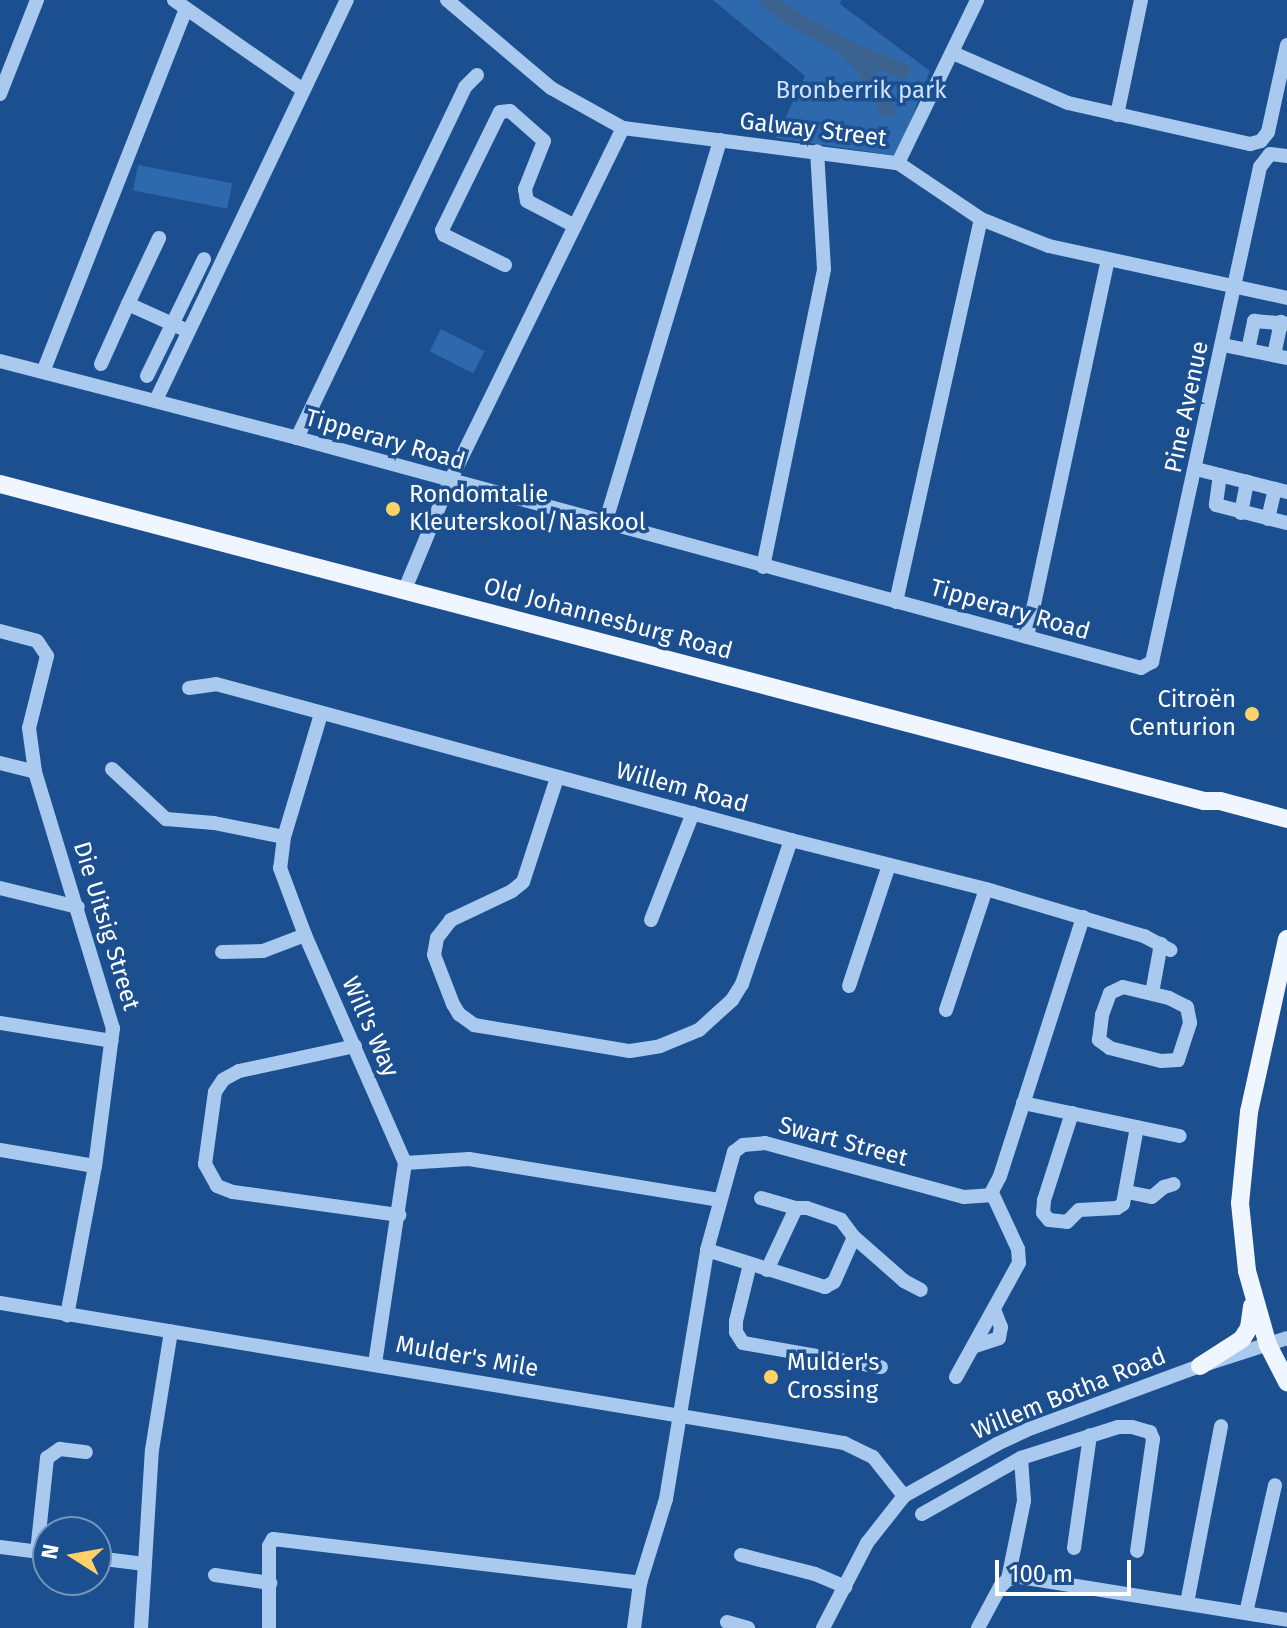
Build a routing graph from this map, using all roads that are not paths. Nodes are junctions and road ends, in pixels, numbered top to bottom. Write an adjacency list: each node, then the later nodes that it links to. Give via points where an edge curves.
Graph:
1 (37, 0): 11 (street)
2 (347, 0): 10 (street)
3 (447, 0): 13 (street, via 542,81)
4 (977, 0): 8 (street)
5 (1141, 0): 12 (street)
6 (180, 4): 10 (street); 35 (street)
7 (1287, 45): 12 (street, via 1268,132 1261,141 1250,144)
8 (953, 53): 12 (street, via 1068,103); 17 (street)
9 (477, 75): 38 (street, via 465,87)
10 (303, 90): 29 (street)
11 (0, 94)
12 (1117, 115)
13 (623, 128): 14 (street, Galway Street); 19 (street)
14 (720, 140): 15 (street, Galway Street); 48 (street)
15 (817, 151): 17 (street, Galway Street); 49 (street, via 824,269)
16 (1287, 156): 24 (street, Pine Avenue, via 1270,154 1262,161)
17 (898, 163): 18 (street, Galway Street)
18 (981, 219): 22 (street, Galway Street, via 1049,246); 51 (street)
19 (575, 226): 23 (street, via 527,201 525,189 544,141 510,111 500,112 442,230); 41 (street)
20 (159, 238): 26 (street)
21 (204, 259): 28 (street)
22 (1108, 260): 24 (street, Galway Street); 53 (street)
23 (505, 265)
24 (1234, 290): 25 (street, Galway Street); 27 (street, Galway Street); 30 (street, Pine Avenue)
25 (1287, 298)
26 (128, 304): 28 (street); 34 (street)
27 (1285, 318): 31 (street, via 1254,321); 32 (street)
28 (173, 325): 29 (street); 36 (street)
29 (188, 331): 37 (street)
30 (1223, 345): 31 (street); 39 (street, Pine Avenue)
31 (1248, 350): 32 (street)
32 (1280, 356)
33 (0, 361): 35 (street, Tipperary Road)
34 (101, 364)
35 (43, 372): 37 (street, Tipperary Road)
36 (147, 376)
37 (156, 400): 38 (street, Tipperary Road)
38 (297, 438): 41 (street, Tipperary Road)
39 (1196, 469): 40 (street); 54 (street, Pine Avenue, via 1152,662 1141,668)
40 (1220, 475): 42 (street); 45 (street, via 1216,505)
41 (450, 481): 48 (street, Tipperary Road); 50 (street)
42 (1247, 482): 44 (street); 45 (street)
43 (0, 484): 50 (main road, Old Johannesburg Road)
44 (1281, 490): 46 (street)
45 (1241, 513): 46 (street)
46 (1268, 519): 47 (street)
47 (1287, 523)
48 (605, 524): 49 (street, Tipperary Road)
49 (763, 567): 51 (street, Tipperary Road)
50 (405, 589): 61 (main road, Old Johannesburg Road)
51 (896, 602): 53 (street, Tipperary Road)
52 (0, 631): 59 (street, Die Uitsig Street, via 37,641 47,656 29,728)
53 (1027, 637): 54 (street, Tipperary Road)
54 (1127, 666)
55 (189, 688): 56 (street, Willem Road, via 216,684)
56 (321, 714): 60 (street, Willem Road); 65 (street, Will's Way)
57 (0, 763): 59 (street)
58 (112, 769): 65 (street, via 169,820)
59 (35, 772): 70 (street, Die Uitsig Street)
60 (557, 778): 62 (street, Willem Road); 66 (street, via 523,882 451,920 437,938 434,955 453,1004 474,1025 630,1051 699,1030 742,984)
61 (1204, 801): 63 (main road, Old Johannesburg Road); 64 (main road, Old Johannesburg Road, via 1219,810)
62 (693, 813): 66 (street, Willem Road); 72 (street)
63 (1287, 819)
64 (1287, 827)
65 (284, 837): 73 (street, Will's Way, via 283,880)
66 (791, 840): 67 (street, Willem Road)
67 (889, 865): 69 (street, Willem Road); 77 (street)
68 (0, 888): 70 (street)
69 (986, 889): 71 (street, Willem Road); 79 (street)
70 (78, 907): 81 (street, Die Uitsig Street, via 110,1011)
71 (1083, 917): 78 (street, Willem Road, via 1166,947); 83 (street)
72 (651, 920)
73 (305, 935): 75 (street, via 263,951); 82 (street, Will's Way)
74 (1287, 939): 102 (main road, via 1242,1160 1241,1239)
75 (222, 952)
76 (1287, 980): 106 (main road, via 1257,1113 1249,1202 1255,1270)
77 (849, 986)
78 (1152, 993): 78 (street, via 1183,1003 1191,1014 1182,1056 1174,1062 1110,1048 1098,1037 1112,990)
79 (946, 1010)
80 (0, 1023): 81 (street)
81 (112, 1041): 89 (street, Die Uitsig Street)
82 (355, 1046): 88 (street, Will's Way); 96 (street, via 239,1071 223,1080 215,1092 205,1164 217,1186 233,1192)
83 (1023, 1103): 84 (street); 92 (street)
84 (1072, 1113): 85 (street); 91 (street, via 1044,1200 1045,1217 1067,1222 1079,1210 1117,1208)
85 (1137, 1127): 86 (street); 91 (street)
86 (1180, 1136)
87 (0, 1150): 89 (street)
88 (405, 1163): 94 (street, via 469,1159); 96 (street, Will's Way)
89 (95, 1166): 104 (street, Die Uitsig Street)
90 (1174, 1184): 91 (street, via 1152,1197)
91 (1127, 1192)
92 (992, 1193): 94 (street, Swart Street, via 964,1197 760,1142 737,1148); 111 (street, via 1020,1255 995,1312 999,1338 975,1346)
93 (761, 1198): 95 (street)
94 (719, 1200): 98 (street, Swart Street)
95 (796, 1208): 97 (street, via 841,1220); 100 (street)
96 (399, 1215): 108 (street, Will's Way)
97 (854, 1237): 100 (street, via 830,1286 808,1285); 101 (street)
98 (707, 1250): 99 (street); 114 (street, Swart Street)
99 (750, 1264): 100 (street); 110 (street, via 736,1321 743,1343)
100 (767, 1270)
101 (921, 1290)
102 (1253, 1294): 106 (main road); 109 (main road, via 1247,1332)
103 (0, 1303): 104 (street, Mulder's Mile)
104 (67, 1315): 105 (street, Mulder's Mile)
105 (171, 1332): 108 (street, Mulder's Mile); 130 (street, via 152,1450)
106 (1278, 1342): 107 (main road); 109 (street, Willem Botha Road); 112 (main road)
107 (1287, 1361)
108 (375, 1363): 114 (street, Mulder's Mile)
109 (1200, 1366): 113 (street, Willem Botha Road)
110 (881, 1367)
111 (956, 1377)
112 (1287, 1382)
113 (1110, 1399): 116 (street); 121 (street, Willem Botha Road, via 997,1444)
114 (679, 1416): 121 (street, Mulder's Mile, via 855,1446 883,1466); 134 (street, Swart Street, via 666,1499)
115 (1221, 1426): 136 (street)
116 (1118, 1427): 117 (street); 127 (street, via 1143,1429 1153,1439)
117 (1090, 1435): 119 (street); 125 (street)
118 (86, 1452): 123 (street, via 60,1449 47,1458)
119 (1021, 1458): 122 (street); 132 (street, via 1024,1501)
120 (1275, 1485): 138 (street)
121 (904, 1496): 135 (street, Willem Botha Road, via 867,1543)
122 (922, 1514)
123 (45, 1516)
124 (0, 1547): 126 (street)
125 (1074, 1548)
126 (32, 1551)
127 (1137, 1551)
128 (741, 1555): 135 (street)
129 (112, 1560): 130 (street)
130 (145, 1564): 141 (street)
131 (215, 1575): 133 (street)
132 (1008, 1579): 136 (street, via 1031,1578); 146 (street)
133 (270, 1583): 134 (street, via 271,1540); 142 (street)
134 (640, 1583): 143 (street, Swart Street)
135 (845, 1587): 145 (street, Willem Botha Road)
136 (1187, 1603): 137 (street)
137 (1226, 1610): 138 (street); 147 (street)
138 (1246, 1613): 139 (street)
139 (1287, 1620)
140 (727, 1622): 144 (street)
141 (141, 1628)
142 (269, 1628)
143 (634, 1628)
144 (748, 1628)
145 (823, 1628)
146 (978, 1628)
147 (1226, 1628)

